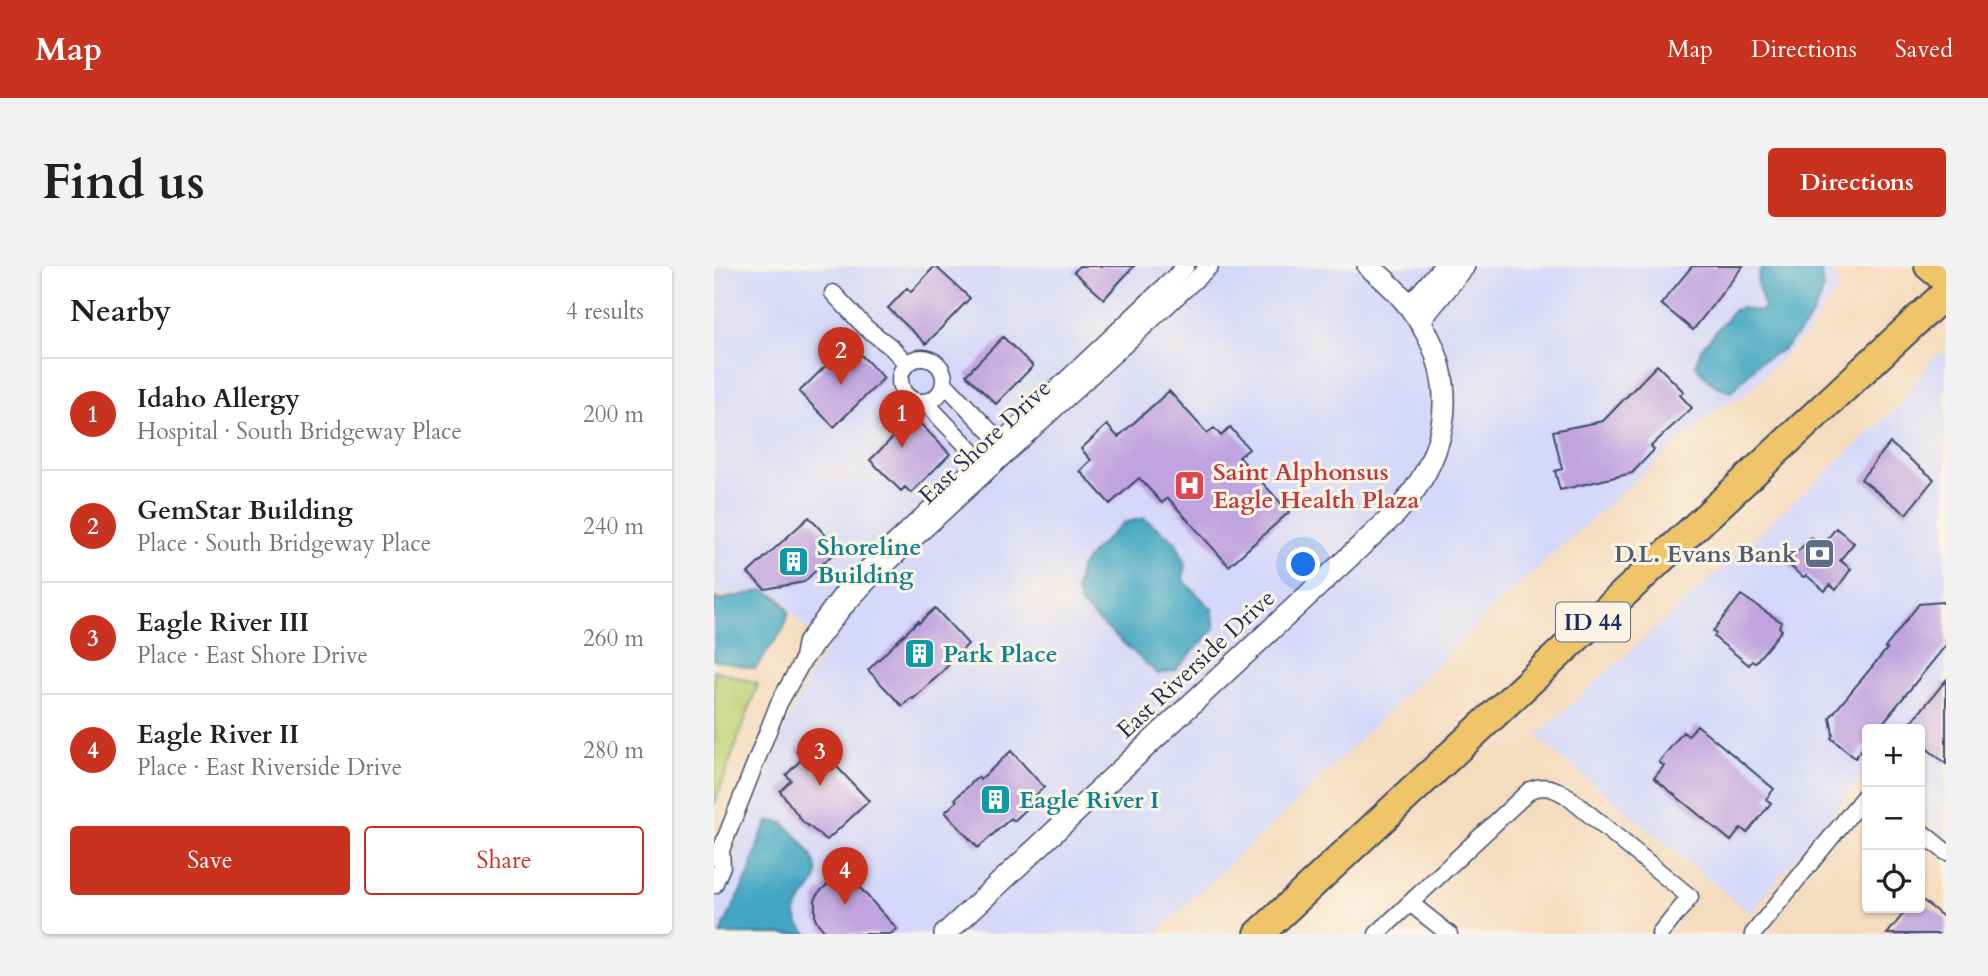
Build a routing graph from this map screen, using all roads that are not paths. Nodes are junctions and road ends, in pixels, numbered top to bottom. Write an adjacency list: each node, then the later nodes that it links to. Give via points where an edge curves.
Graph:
1 (1186, 266): 14 (street, East Shore Drive)
2 (1210, 266): 14 (street, East Shore Drive)
3 (1368, 266): 10 (street, East Riverside Drive, via 1388,281)
4 (1445, 266): 10 (street)
5 (1464, 266): 10 (street)
6 (1929, 266): 7 (highway)
7 (1946, 280)
8 (833, 293): 11 (street)
9 (1946, 293): 23 (highway, ID 44)
10 (1415, 314): 22 (street, East Riverside Drive, via 1437,352 1444,418 1436,452 1411,497)
11 (907, 364): 12 (street, via 918,359 932,361 941,370); 13 (street, via 900,377 902,390 912,400)
12 (944, 383): 13 (street, via 938,395); 14 (street)
13 (925, 402): 15 (street)
14 (1005, 446): 15 (street, East Shore Drive)
15 (985, 465): 19 (street, East Shore Drive, via 832,604 806,642 802,662 779,703)
16 (1862, 799): 27 (street)
17 (1925, 835): 18 (street)
18 (1946, 852)
19 (717, 853): 20 (street, East Shore Drive, via 722,866)
20 (714, 885)
21 (1410, 903): 24 (street); 25 (street); 26 (street, via 1530,790 1547,786 1567,796 1690,897)
22 (945, 934)
23 (1259, 934)
24 (1377, 934)
25 (1449, 934)
26 (1660, 934)
27 (1753, 934)

